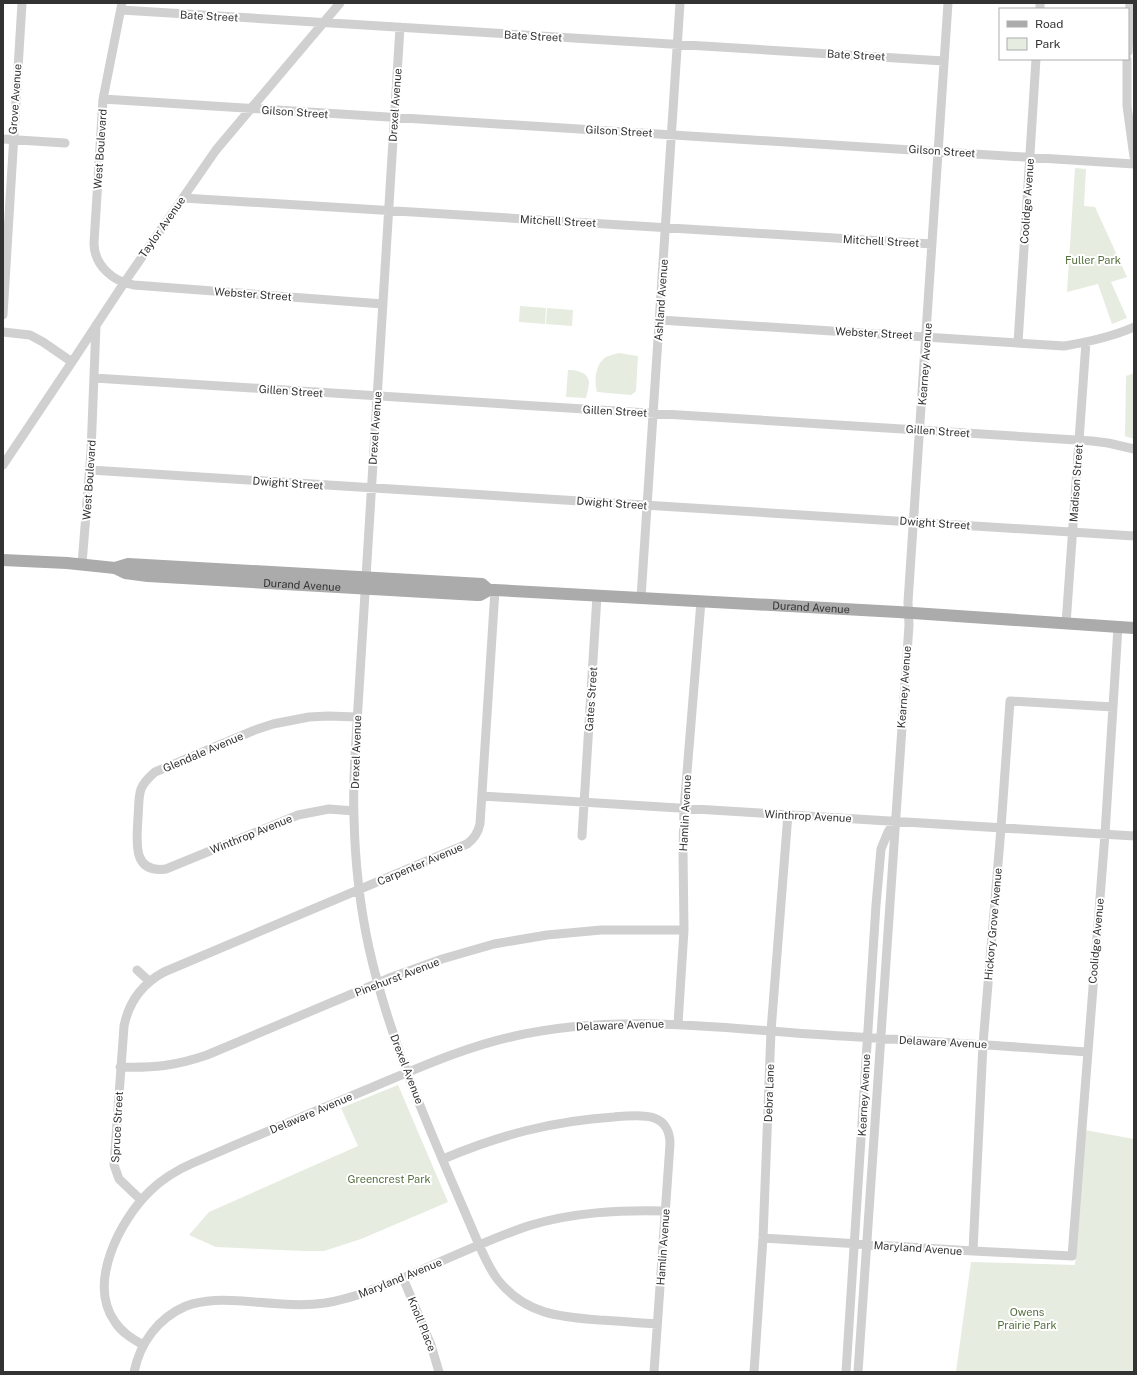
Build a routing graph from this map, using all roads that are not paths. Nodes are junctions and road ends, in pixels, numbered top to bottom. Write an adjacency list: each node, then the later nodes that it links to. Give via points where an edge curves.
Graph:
1 (22, 3): 20 (street, Grove Avenue)
2 (340, 3): 7 (street, Taylor Avenue)
3 (680, 3): 10 (street, Ashland Avenue)
4 (948, 3): 14 (street, Kearney Avenue)
5 (1130, 3): 9 (street)
6 (121, 7): 7 (street, Bate Street); 15 (street, West Boulevard)
7 (323, 23): 8 (street, Bate Street); 16 (street, Taylor Avenue)
8 (400, 28): 10 (street, Bate Street); 17 (street, Drexel Avenue)
9 (1132, 28): 11 (street)
10 (678, 44): 14 (street, Bate Street); 18 (street, Ashland Avenue)
11 (1129, 46)
12 (1036, 60): 23 (street, Coolidge Avenue)
13 (1128, 60): 24 (street, via 1127,106)
14 (944, 61): 22 (street, Kearney Avenue)
15 (103, 99): 16 (street, Gilson Street); 30 (street, West Boulevard, via 94,248 101,266)
16 (250, 109): 17 (street, Gilson Street); 26 (street, Taylor Avenue, via 216,150)
17 (394, 118): 18 (street, Gilson Street); 27 (street, Drexel Avenue)
18 (672, 135): 22 (street, Gilson Street); 28 (street, Ashland Avenue)
19 (3, 139): 20 (street)
20 (13, 140): 21 (street); 32 (street, Grove Avenue)
21 (66, 143)
22 (938, 151): 23 (street, Gilson Street); 29 (street, Kearney Avenue)
23 (1030, 157): 25 (street, Gilson Street); 39 (street, Coolidge Avenue)
24 (1134, 157)
25 (1134, 164)
26 (183, 198): 27 (street, Mitchell Street); 30 (street, Taylor Avenue)
27 (388, 211): 28 (street, Mitchell Street); 31 (street, Drexel Avenue)
28 (666, 228): 29 (street, Mitchell Street); 33 (street, Ashland Avenue)
29 (932, 244): 37 (street, Kearney Avenue)
30 (124, 283): 31 (street, Webster Street); 34 (street, Taylor Avenue)
31 (383, 304): 42 (street, Drexel Avenue)
32 (3, 315)
33 (660, 320): 37 (street, Webster Street); 43 (street, Ashland Avenue)
34 (96, 323): 40 (street, Taylor Avenue); 41 (street, West Boulevard)
35 (1134, 327): 38 (street, Webster Street)
36 (3, 332): 40 (street, via 30,335)
37 (926, 336): 39 (street, Webster Street); 44 (street, Kearney Avenue)
38 (1086, 342): 39 (street, Webster Street, via 1064,346); 45 (street, Madison Street)
39 (1018, 343)
40 (72, 362): 47 (street, Taylor Avenue)
41 (94, 378): 42 (street, Gillen Street); 48 (street, West Boulevard)
42 (377, 396): 43 (street, Gillen Street); 49 (street, Drexel Avenue)
43 (654, 413): 44 (street, Gillen Street); 50 (street, Ashland Avenue)
44 (920, 429): 45 (street, Gillen Street); 51 (street, Kearney Avenue)
45 (1079, 440): 46 (street, Gillen Street); 52 (street, Madison Street)
46 (1134, 449)
47 (3, 465)
48 (90, 470): 49 (street, Dwight Street); 55 (street, West Boulevard)
49 (371, 489): 50 (street, Dwight Street); 56 (street, Drexel Avenue)
50 (647, 506): 51 (street, Dwight Street); 59 (street, Ashland Avenue)
51 (914, 522): 52 (street, Dwight Street); 61 (street, Kearney Avenue)
52 (1073, 532): 53 (street, Dwight Street); 62 (street, Madison Street)
53 (1134, 536)
54 (3, 560): 55 (main road, Durand Avenue)
55 (82, 564): 56 (main road, Durand Avenue, via 148,576)
56 (365, 583): 57 (main road, Durand Avenue, via 480,595); 66 (street, Drexel Avenue)
57 (492, 590): 58 (main road, Durand Avenue); 67 (street, Carpenter Avenue)
58 (597, 596): 59 (main road, Durand Avenue); 68 (street, Gates Street)
59 (641, 598): 60 (main road, Durand Avenue)
60 (701, 601): 61 (main road, Durand Avenue); 69 (street, Hamlin Avenue)
61 (909, 613): 62 (main road, Durand Avenue); 72 (street, Kearney Avenue)
62 (1066, 624): 63 (main road, Durand Avenue)
63 (1118, 626): 64 (main road, Durand Avenue); 65 (street, Coolidge Avenue)
64 (1134, 628)
65 (1113, 707): 73 (street, Hickory Grove Avenue, via 1010,700); 74 (street, Coolidge Avenue)
66 (357, 717): 70 (street, Drexel Avenue); 77 (street, Glendale Avenue, via 309,717 273,724 155,772 142,789 136,845 141,860)
67 (482, 796): 68 (street, Winthrop Avenue); 78 (street, Carpenter Avenue, via 479,830 467,844)
68 (584, 802): 69 (street, Winthrop Avenue); 75 (street, Gates Street)
69 (684, 809): 71 (street, Winthrop Avenue); 79 (street, Hamlin Avenue)
70 (354, 811): 77 (street, Winthrop Avenue, via 329,810 298,814 166,869); 78 (street, Drexel Avenue)
71 (788, 814): 72 (street, Winthrop Avenue); 85 (street, Debra Lane)
72 (895, 821): 73 (street, Winthrop Avenue); 86 (street, Kearney Avenue, via 881,849); 87 (street, Kearney Avenue)
73 (1001, 828): 74 (street, Winthrop Avenue); 88 (street, Hickory Grove Avenue)
74 (1105, 834): 76 (street, Winthrop Avenue); 89 (street, Coolidge Avenue)
75 (582, 836)
76 (1134, 836)
77 (151, 868)
78 (359, 889): 81 (street, Carpenter Avenue, via 164,972); 82 (street, Drexel Avenue)
79 (684, 930): 82 (street, Pinehurst Avenue, via 601,930 547,935 494,944 442,959); 84 (street, Hamlin Avenue)
80 (138, 970): 81 (street)
81 (149, 982): 83 (street, Carpenter Avenue)
82 (378, 983): 90 (street, Pinehurst Avenue, via 188,1062 160,1067); 91 (street, Drexel Avenue, via 384,1009)
83 (138, 992): 90 (street, Spruce Street, via 125,1019)
84 (678, 1024): 85 (street, Delaware Avenue); 91 (street, Delaware Avenue, via 605,1023 552,1029 471,1048)
85 (771, 1031): 86 (street, Delaware Avenue); 95 (street, Debra Lane)
86 (867, 1038): 87 (street, Delaware Avenue); 96 (street, Kearney Avenue)
87 (880, 1039): 88 (street, Delaware Avenue); 97 (street, Kearney Avenue)
88 (983, 1044): 89 (street, Delaware Avenue); 99 (street, Hickory Grove Avenue)
89 (1087, 1052): 100 (street, Coolidge Avenue)
90 (120, 1067): 93 (street, Spruce Street, via 114,1165 119,1179)
91 (407, 1073): 92 (street, Drexel Avenue); 93 (street, Delaware Avenue, via 181,1168 160,1182)
92 (443, 1159): 94 (street, Hamlin Avenue, via 496,1138 532,1128 568,1121 625,1116 653,1117 667,1128 670,1135); 98 (street, Drexel Avenue)
93 (141, 1200): 103 (street, via 126,1219 115,1242 104,1291 115,1323 129,1337)
94 (666, 1211): 98 (street, Maryland Avenue, via 614,1211 556,1218); 102 (street, Hamlin Avenue)
95 (763, 1238): 96 (street, Maryland Avenue); 107 (street, Debra Lane)
96 (855, 1244): 97 (street, Maryland Avenue); 108 (street, Kearney Avenue)
97 (867, 1244): 99 (street, Maryland Avenue); 109 (street, Kearney Avenue)
98 (479, 1245): 101 (street, Maryland Avenue); 102 (street, Drexel Avenue, via 488,1265 503,1286 533,1308 564,1317)
99 (973, 1251): 100 (street, Maryland Avenue)
100 (1072, 1256)
101 (403, 1278): 103 (street, Maryland Avenue, via 356,1296 322,1303 216,1300 201,1302 167,1317); 105 (street, Knoll Place, via 431,1345)
102 (657, 1324): 106 (street, Hamlin Avenue)
103 (143, 1345): 104 (street)
104 (134, 1372)
105 (439, 1372)
106 (654, 1372)
107 (754, 1372)
108 (846, 1372)
109 (858, 1372)

